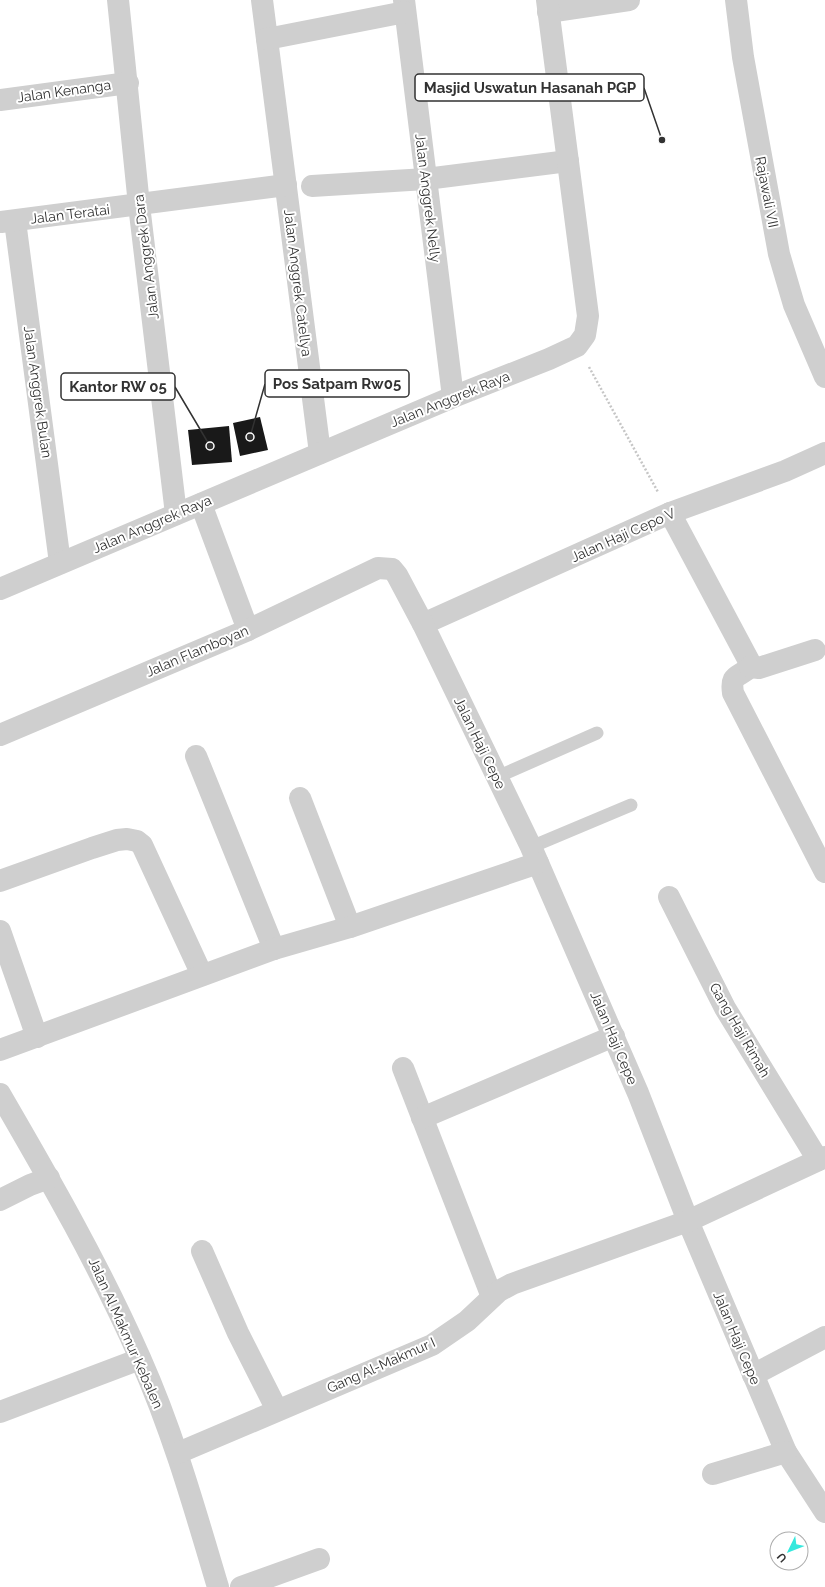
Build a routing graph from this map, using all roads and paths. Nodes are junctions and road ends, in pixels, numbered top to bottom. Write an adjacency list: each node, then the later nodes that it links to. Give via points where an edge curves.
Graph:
1 (118, 0): 8 (street, Jalan Anggrek Dara)
2 (262, 0): 7 (street, Jalan Anggrek Catellya)
3 (629, 0): 6 (street)
4 (736, 0): 17 (street, Rajawali VII, via 743,57 779,254 794,305)
5 (404, 6): 7 (street); 11 (street, Jalan Anggrek Nelly)
6 (547, 6): 10 (street)
7 (267, 39): 12 (street, Jalan Anggrek Catellya)
8 (128, 83): 9 (street, Jalan Kenanga); 14 (street, Jalan Anggrek Dara)
9 (0, 100)
10 (568, 161): 11 (street); 16 (street, via 588,316 585,335)
11 (426, 179): 13 (street); 18 (street, Jalan Anggrek Nelly)
12 (286, 185): 14 (street); 20 (street, Jalan Anggrek Catellya)
13 (312, 186)
14 (139, 205): 15 (street, Jalan Teratai); 23 (street, Jalan Anggrek Dara)
15 (8, 222): 24 (street, Jalan Anggrek Bulan)
16 (577, 346): 18 (street, Jalan Anggrek Raya); 22 (path)
17 (825, 377)
18 (453, 397): 20 (street, Jalan Anggrek Raya)
19 (825, 452): 22 (street, Jalan Haji Cepo V, via 785,471)
20 (320, 453): 21 (street, Jalan Anggrek Raya)
21 (200, 504): 23 (street, Jalan Anggrek Raya); 28 (street)
22 (670, 513): 27 (street, Jalan Haji Cepo V); 30 (street)
23 (176, 514): 24 (street, Jalan Anggrek Raya)
24 (60, 563): 26 (street, Jalan Anggrek Raya)
25 (392, 569): 27 (street, Jalan Haji Cepe); 28 (street, Jalan Flamboyan, via 378,568)
26 (0, 589)
27 (423, 624): 34 (street, Jalan Haji Cepe)
28 (248, 630): 32 (street, Jalan Flamboyan)
29 (815, 650): 30 (street, via 759,668)
30 (750, 667): 38 (street, via 734,677 733,693)
31 (597, 733): 34 (lane)
32 (0, 735)
33 (196, 756): 43 (street)
34 (497, 777): 37 (street, Jalan Haji Cepe)
35 (300, 798): 41 (street)
36 (631, 805): 37 (lane)
37 (534, 855): 41 (street); 45 (street, Jalan Haji Cepe)
38 (825, 872)
39 (0, 881): 44 (street, via 110,842 126,839 137,841 142,845)
40 (669, 897): 51 (street, Gang Haji Rimah, via 726,1008)
41 (350, 928): 43 (street)
42 (0, 931): 46 (street)
43 (274, 949): 44 (street)
44 (202, 974): 46 (street)
45 (614, 1036): 50 (street); 54 (street, Jalan Haji Cepe)
46 (37, 1037): 47 (street)
47 (0, 1050)
48 (403, 1068): 50 (street)
49 (0, 1094): 52 (street, Jalan Al Makmur Kebalen)
50 (422, 1118): 56 (street)
51 (821, 1158): 54 (street, Gang Al-Makmur I)
52 (49, 1178): 53 (street); 58 (street, Jalan Al Makmur Kebalen, via 97,1267)
53 (0, 1200)
54 (688, 1221): 56 (street, Gang Al-Makmur I, via 512,1284); 59 (street, Jalan Haji Cepe)
55 (202, 1251): 60 (street, via 238,1333)
56 (492, 1297): 60 (street, Gang Al-Makmur I, via 467,1321 432,1345)
57 (825, 1336): 59 (street)
58 (140, 1359): 61 (street); 63 (street, Jalan Al Makmur Kebalen)
59 (753, 1374): 62 (street, Jalan Haji Cepe)
60 (277, 1410): 63 (street, Gang Al-Makmur I)
61 (0, 1412)
62 (786, 1452): 64 (street); 65 (street, Jalan Haji Cepe)
63 (178, 1453): 67 (street, Jalan Al Makmur Kebalen)
64 (713, 1474)
65 (825, 1511)
66 (319, 1559): 68 (street)
67 (218, 1587)
68 (241, 1587)

